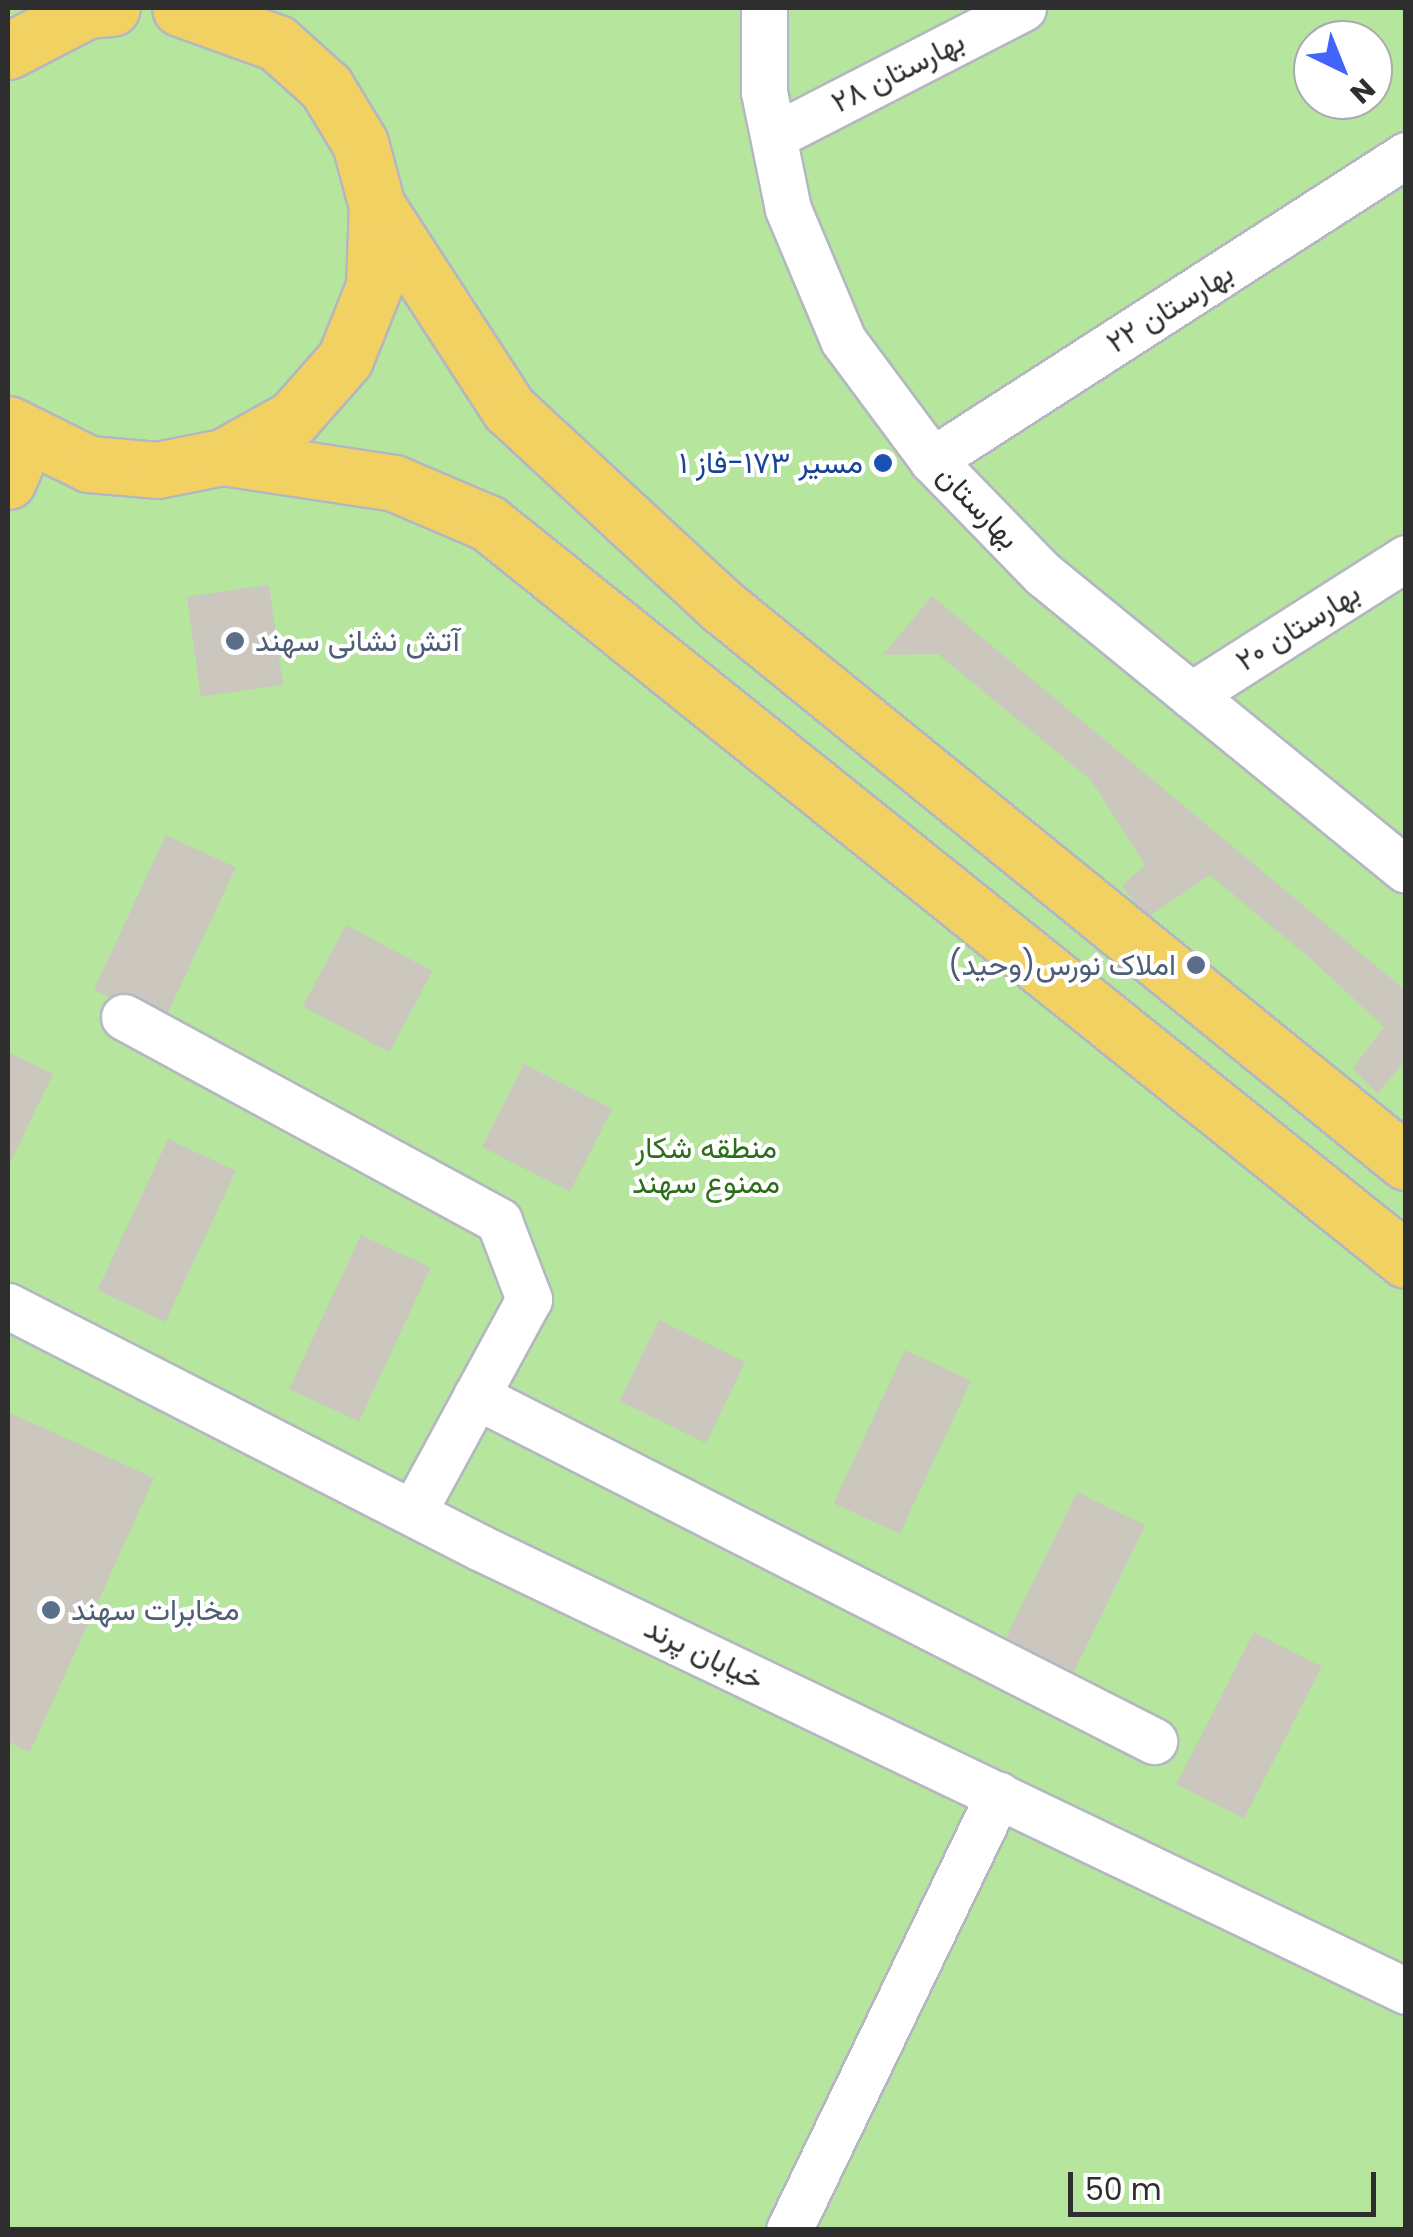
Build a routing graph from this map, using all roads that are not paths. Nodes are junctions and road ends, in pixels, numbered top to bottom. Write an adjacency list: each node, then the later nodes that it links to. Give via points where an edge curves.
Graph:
1 (112, 8): 6 (main road)
2 (180, 8): 5 (main road)
3 (764, 8): 7 (street, بهارستان)
4 (1023, 8): 7 (street, بهارستان ۲۸)
5 (256, 19): 9 (main road, via 326,87 360,143)
6 (14, 41)
7 (774, 136): 12 (street, بهارستان, via 788,209 843,340)
8 (1406, 155): 12 (street, بهارستان ۲۲)
9 (378, 206): 11 (main road, via 374,286 344,359 293,418); 17 (main road, via 508,409 723,607)
10 (14, 448): 11 (main road, via 140,469)
11 (223, 457): 18 (main road, via 394,483 488,523)
12 (932, 460): 14 (street, بهارستان, via 1043,574)
13 (1406, 558): 14 (street, بهارستان ۲۰)
14 (1191, 695): 15 (street, بهارستان)
15 (1406, 870)
16 (124, 1017): 20 (street, via 499,1222 528,1299)
17 (1406, 1162)
18 (1406, 1260)
19 (8, 1306): 21 (street, خیابان پرند)
20 (476, 1396): 21 (street); 22 (street)
21 (413, 1513): 23 (street, خیابان پرند)
22 (1154, 1741)
23 (998, 1794): 24 (street, خیابان پرند); 25 (street)
24 (1406, 1991)
25 (789, 2230)

